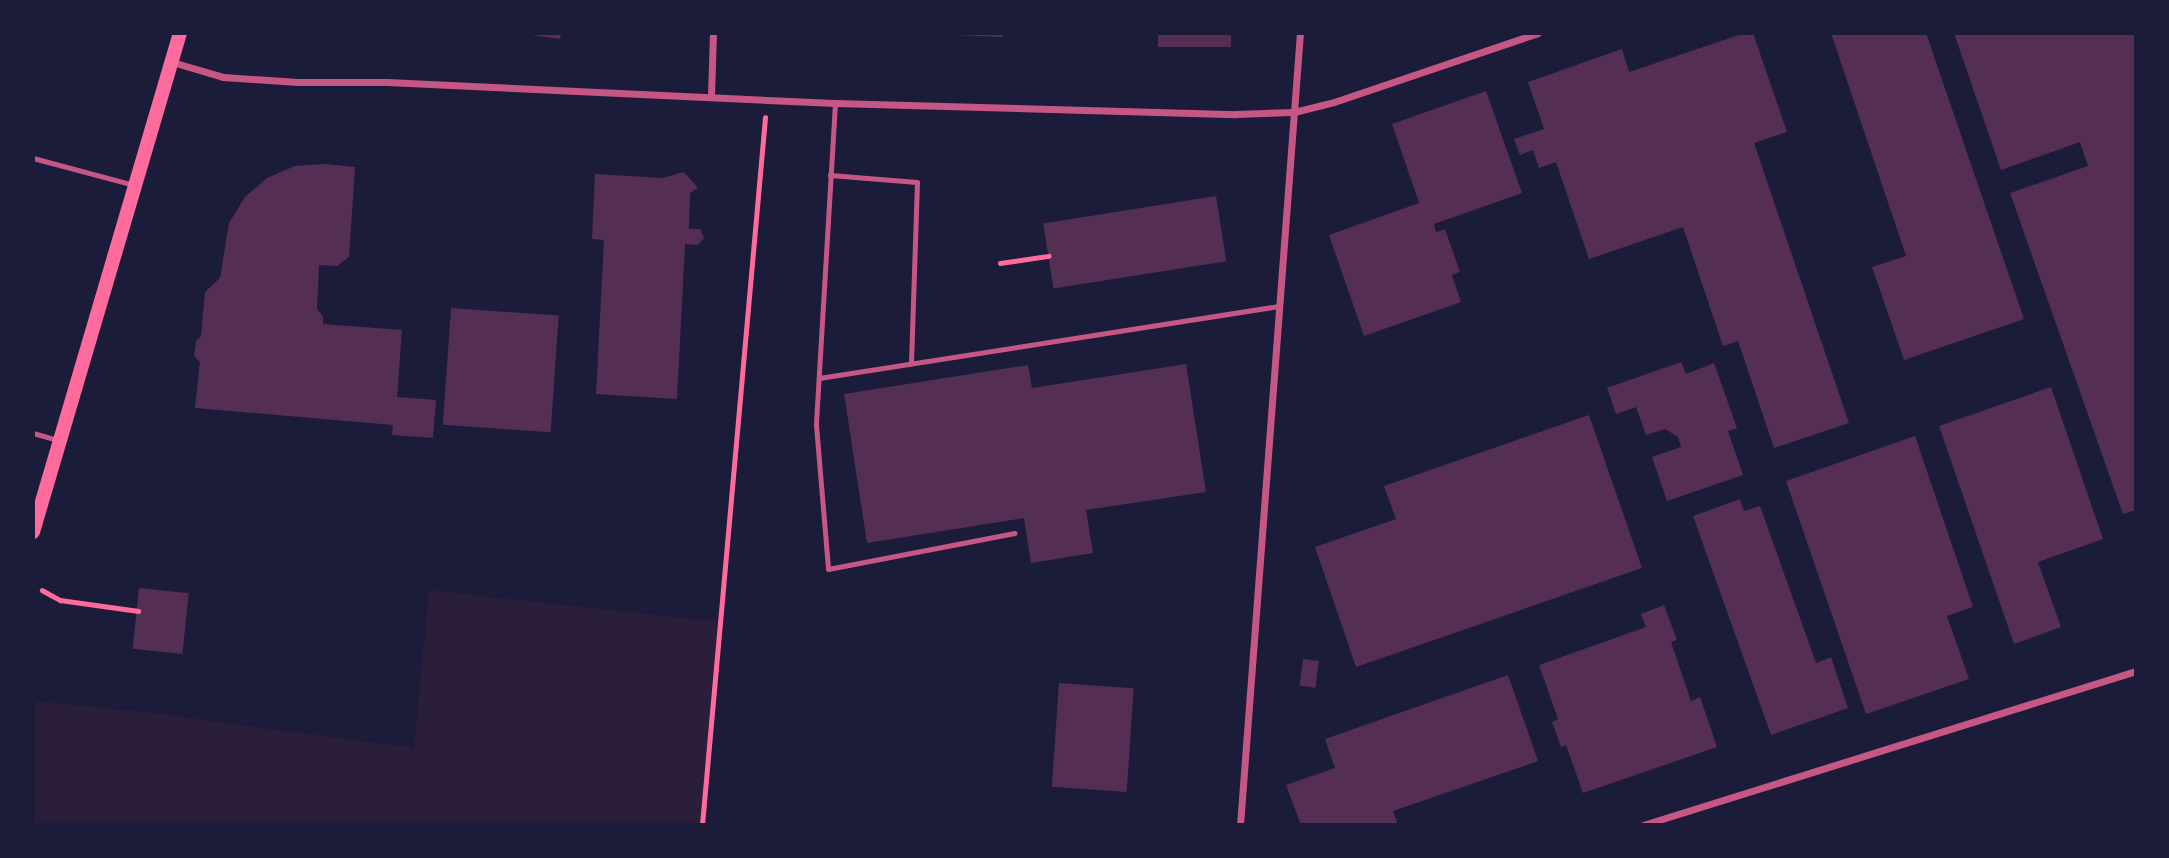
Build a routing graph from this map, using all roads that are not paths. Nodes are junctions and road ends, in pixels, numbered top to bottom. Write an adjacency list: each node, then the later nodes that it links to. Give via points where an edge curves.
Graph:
1 (180, 33): 5 (main road)
2 (713, 33): 6 (street)
3 (1300, 33): 8 (street)
4 (1538, 33): 8 (street)
5 (172, 62): 6 (street, via 223,77 298,82); 11 (main road)
6 (710, 96): 7 (street)
7 (835, 103): 8 (street); 10 (lane)
8 (1294, 113): 12 (street)
9 (33, 158): 11 (lane)
10 (830, 175): 13 (lane, via 918,182); 14 (lane)
11 (137, 186): 16 (main road)
12 (1279, 306): 13 (lane); 20 (street)
13 (912, 363): 14 (lane)
14 (819, 378): 18 (lane, via 816,425 828,569)
15 (33, 433): 16 (lane)
16 (60, 441): 17 (main road)
17 (33, 532)
18 (1015, 533)
19 (2136, 671): 21 (street)
20 (1240, 825)
21 (1643, 825)

